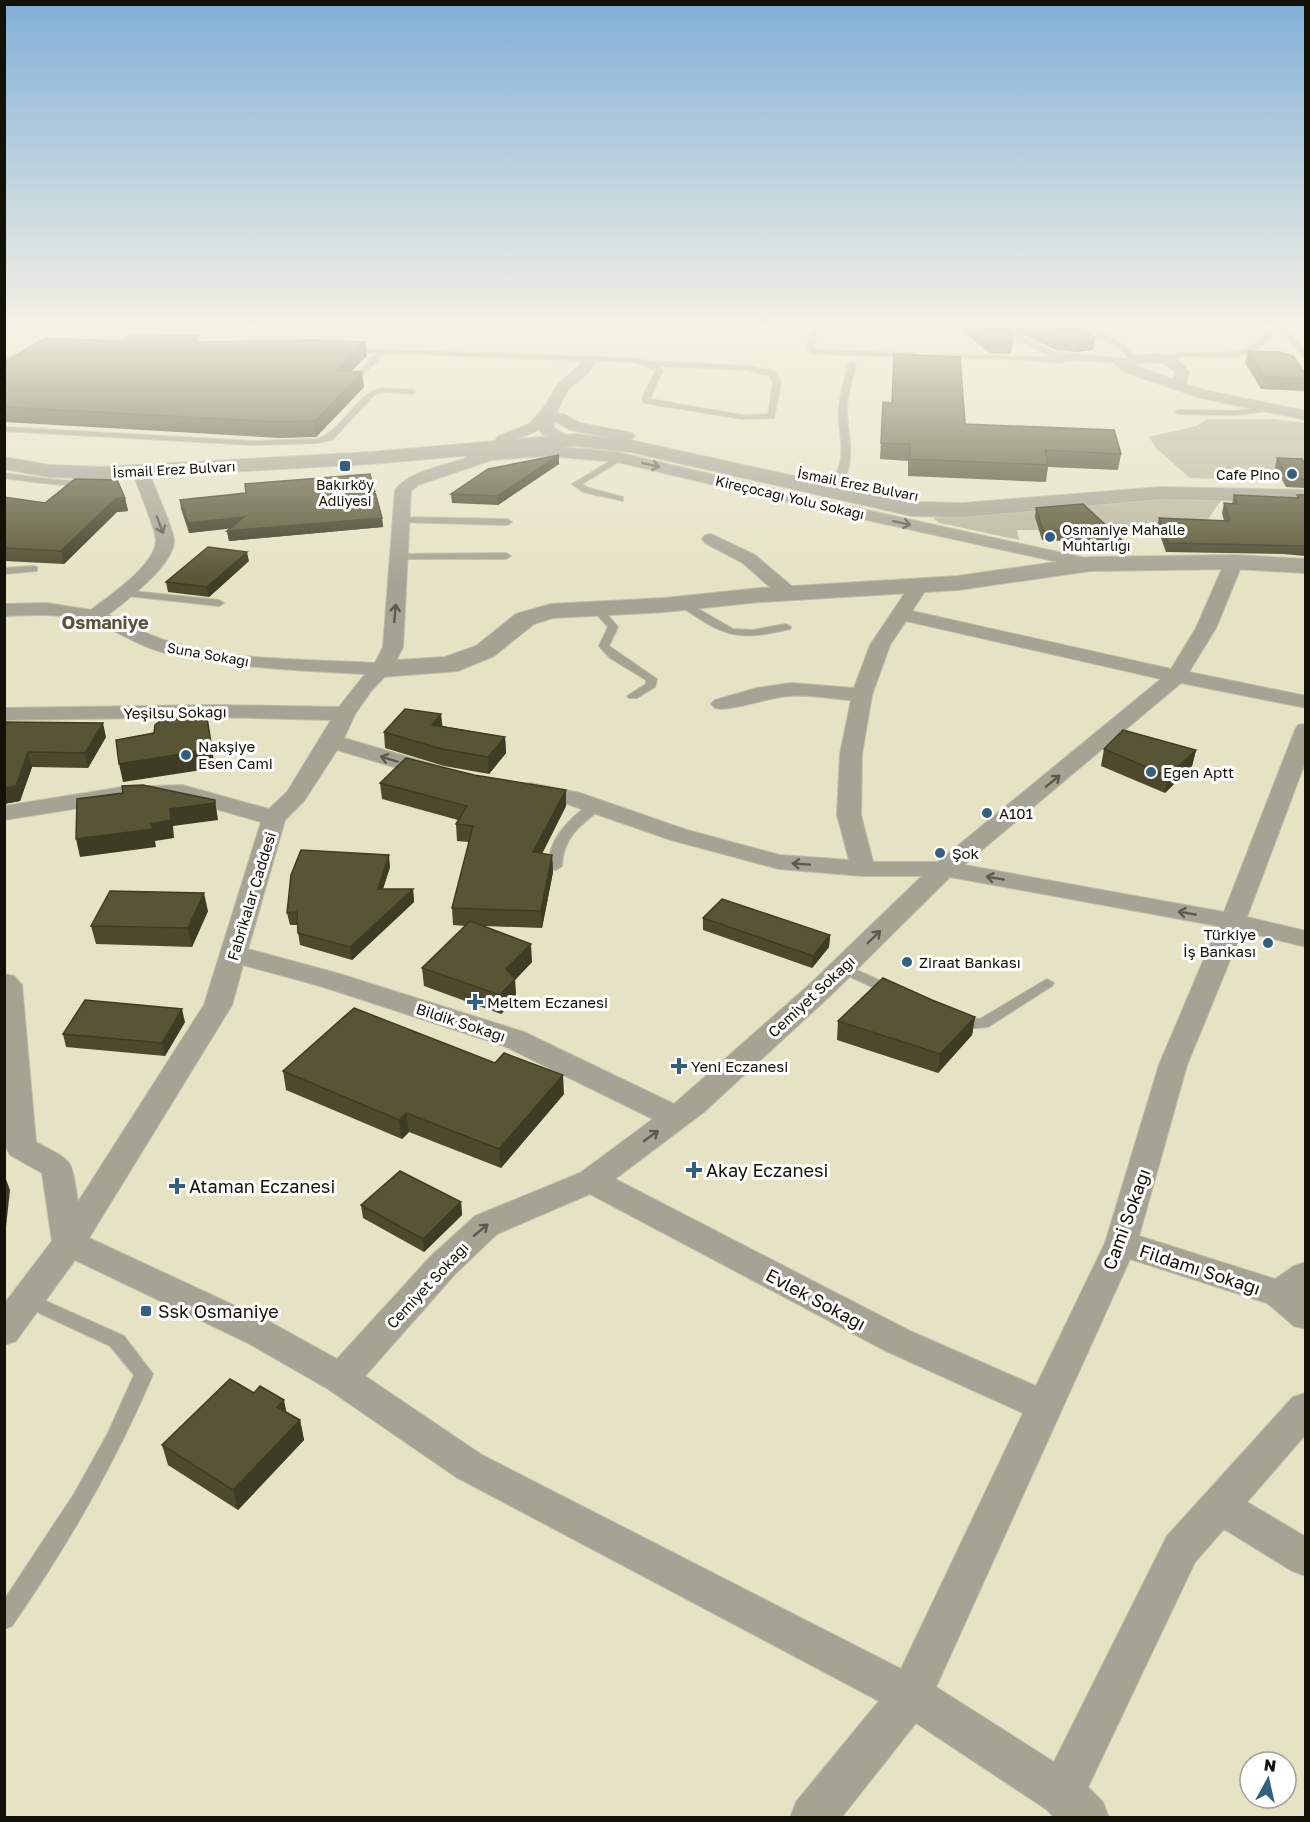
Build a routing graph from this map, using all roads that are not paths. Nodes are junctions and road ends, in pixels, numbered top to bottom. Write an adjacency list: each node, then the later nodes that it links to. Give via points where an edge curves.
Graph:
1 (353, 413): 7 (lane, via 326,439 318,441 253,443)
2 (561, 413): 6 (street)
3 (718, 413): 4 (lane, via 742,417)
4 (772, 413)
5 (843, 413): 15 (lane, via 846,466)
6 (556, 426): 8 (street, İsmail Erez Bulvarı, via 504,439 326,454 108,464 64,462); 10 (street, İsmail Erez Bulvarı); 15 (street, İsmail Erez Bulvarı, via 627,436); 17 (street, İsmail Erez Bulvarı, via 605,442 884,504 933,510 1160,493)
7 (4, 429)
8 (4, 450)
9 (489, 456): 10 (street); 11 (street, Kireçocağı Yolu Sokağı, via 548,451); 19 (street, Fabrikalar Caddesi, via 412,482 403,490)
10 (392, 457): 13 (street, İsmail Erez Bulvarı)
11 (621, 458): 18 (lane, via 576,484); 25 (street, Kireçocağı Yolu Sokağı, one-way to 25)
12 (4, 463): 13 (street, İsmail Erez Bulvarı, via 50,471)
13 (136, 471): 14 (lane, via 111,480 78,483); 31 (street, one-way to 31, via 165,540 155,562)
14 (4, 475)
15 (837, 481): 16 (street, İsmail Erez Bulvarı, via 898,494 957,498 1151,484)
16 (1305, 487)
17 (1305, 496)
18 (621, 499)
19 (400, 520): 20 (lane); 23 (street, Fabrikalar Caddesi)
20 (507, 522)
21 (711, 538): 30 (street, via 749,559)
22 (506, 556): 23 (lane)
23 (400, 557): 39 (street, Fabrikalar Caddesi, one-way to 23, via 393,647)
24 (1234, 562): 25 (street); 26 (street); 40 (street, Cemiyet Sokağı, via 1206,628)
25 (1090, 564): 29 (street)
26 (1305, 566)
27 (34, 569): 28 (lane)
28 (4, 571)
29 (920, 585): 30 (street); 36 (street)
30 (788, 593): 33 (street)
31 (122, 594): 32 (lane); 37 (street)
32 (219, 603)
33 (683, 603): 34 (street); 38 (lane, via 732,634)
34 (596, 608): 39 (street, via 551,611 525,619 485,651 449,665); 42 (lane, via 613,627 604,646 652,679 651,685)
35 (4, 610): 37 (street, Suna Sokağı, via 46,609)
36 (901, 614): 40 (street); 41 (street, via 880,645)
37 (95, 616): 39 (street, Suna Sokağı, via 161,646 202,655 251,662)
38 (786, 627)
39 (382, 669): 46 (street, Fabrikalar Caddesi)
40 (1177, 676): 43 (street); 56 (street, Cemiyet Sokağı, one-way to 40)
41 (862, 695): 44 (street, via 791,689); 55 (street, via 851,754 849,815)
42 (633, 696)
43 (1305, 702)
44 (722, 704)
45 (4, 714): 46 (street, Yeşilsu Sokağı, via 216,711)
46 (345, 714): 48 (street, Fabrikalar Caddesi)
47 (1305, 730): 57 (street, Cami Sokağı)
48 (331, 741): 49 (street, one-way to 48); 53 (street, Fabrikalar Caddesi, via 296,796)
49 (451, 776)
50 (506, 786): 51 (street)
51 (597, 806): 54 (lane, via 568,827 558,848); 55 (street, one-way to 51, via 779,862 679,835)
52 (4, 813): 53 (street, via 123,794 182,792)
53 (274, 819): 59 (street, Fabrikalar Caddesi)
54 (556, 866)
55 (862, 869): 56 (street)
56 (944, 869): 57 (street, one-way to 56); 60 (street, Cemiyet Sokağı, one-way to 56)
57 (1233, 921): 58 (street); 69 (street, Cami Sokağı, via 1173,1065)
58 (1305, 939)
59 (234, 954): 65 (street, Bildik Sokağı, via 514,1039); 68 (street, Fabrikalar Caddesi, via 218,1005)
60 (843, 968): 63 (lane); 65 (street, Cemiyet Sokağı)
61 (4, 982): 66 (street, via 8,985)
62 (1047, 983): 64 (lane, via 983,1024)
63 (904, 998)
64 (946, 1017)
65 (676, 1118): 67 (street, Cemiyet Sokağı, one-way to 65)
66 (13, 1149): 68 (street, via 57,1167)
67 (591, 1181): 75 (street, Cemiyet Sokağı, one-way to 67, via 442,1265 486,1225); 76 (street, Evlek Sokağı, via 898,1341)
68 (69, 1243): 72 (street, Fabrikalar Caddesi); 75 (street, via 260,1333)
69 (1121, 1243): 71 (street, Fildamı Sokağı); 76 (street, Cami Sokağı)
70 (1305, 1275): 71 (street, Fildamı Sokağı)
71 (1279, 1294): 73 (street, Fildamı Sokağı)
72 (28, 1300): 74 (street, Fabrikalar Caddesi); 80 (lane, via 117,1341 144,1374 104,1464 49,1555)
73 (1305, 1316)
74 (4, 1331)
75 (341, 1379): 81 (street, via 470,1466)
76 (1046, 1407): 81 (street, Cami Sokağı)
77 (1305, 1408): 78 (street)
78 (1220, 1506): 79 (street); 82 (street, via 1181,1550)
79 (1305, 1558)
80 (4, 1619)
81 (911, 1695): 82 (street); 83 (street, Cami Sokağı)
82 (1075, 1805)
83 (812, 1818)

